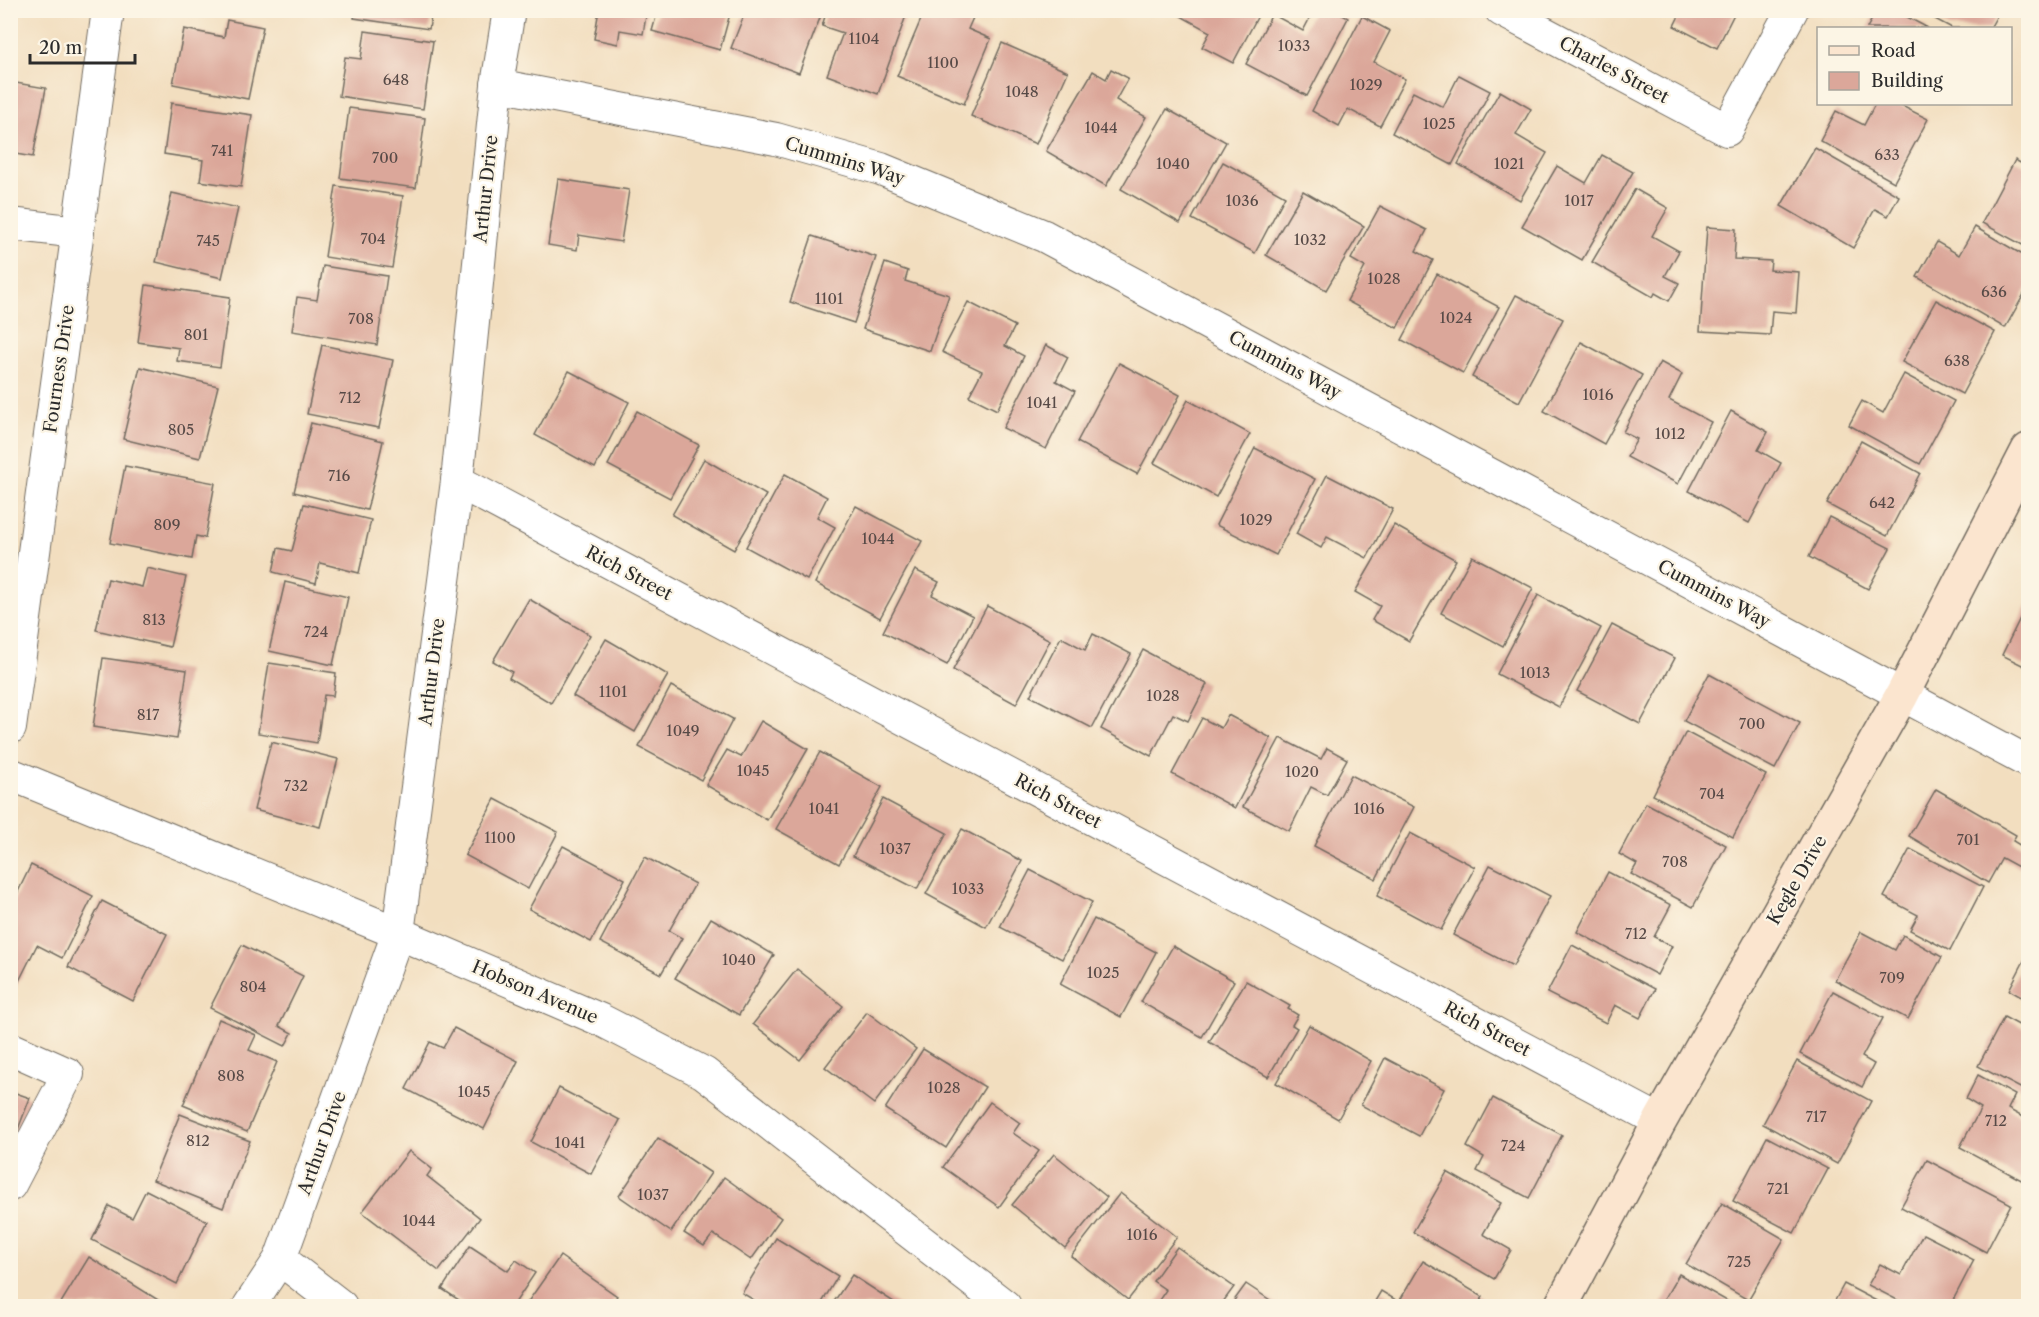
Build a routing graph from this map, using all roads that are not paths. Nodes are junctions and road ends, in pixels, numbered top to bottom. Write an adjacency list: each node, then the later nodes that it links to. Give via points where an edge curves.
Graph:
1 (108, 10): 7 (street, Fourness Drive)
2 (509, 10): 5 (street, Arthur Drive)
3 (1501, 10): 4 (street, Charles Street, via 1727,130)
4 (1792, 10)
5 (497, 85): 9 (street, Arthur Drive); 10 (street, Cummins Way, via 776,140 881,169 1044,236)
6 (10, 224): 7 (street)
7 (78, 232): 11 (street, Fourness Drive)
8 (2028, 450): 10 (street, Kegle Drive)
9 (457, 481): 14 (street, Arthur Drive); 16 (street, Rich Street)
10 (1902, 695): 12 (street, Cummins Way); 16 (street, Kegle Drive)
11 (10, 728)
12 (2028, 762)
13 (10, 774): 14 (street, Hobson Avenue)
14 (398, 933): 18 (street, Arthur Drive); 21 (street, Hobson Avenue, via 601,1020 704,1072)
15 (10, 1048): 17 (street, via 68,1074)
16 (1660, 1121): 22 (street, Kegle Drive)
17 (10, 1185)
18 (280, 1259): 19 (street, Arthur Drive); 20 (street)
19 (249, 1306)
20 (341, 1306)
21 (1005, 1306)
22 (1561, 1306)

